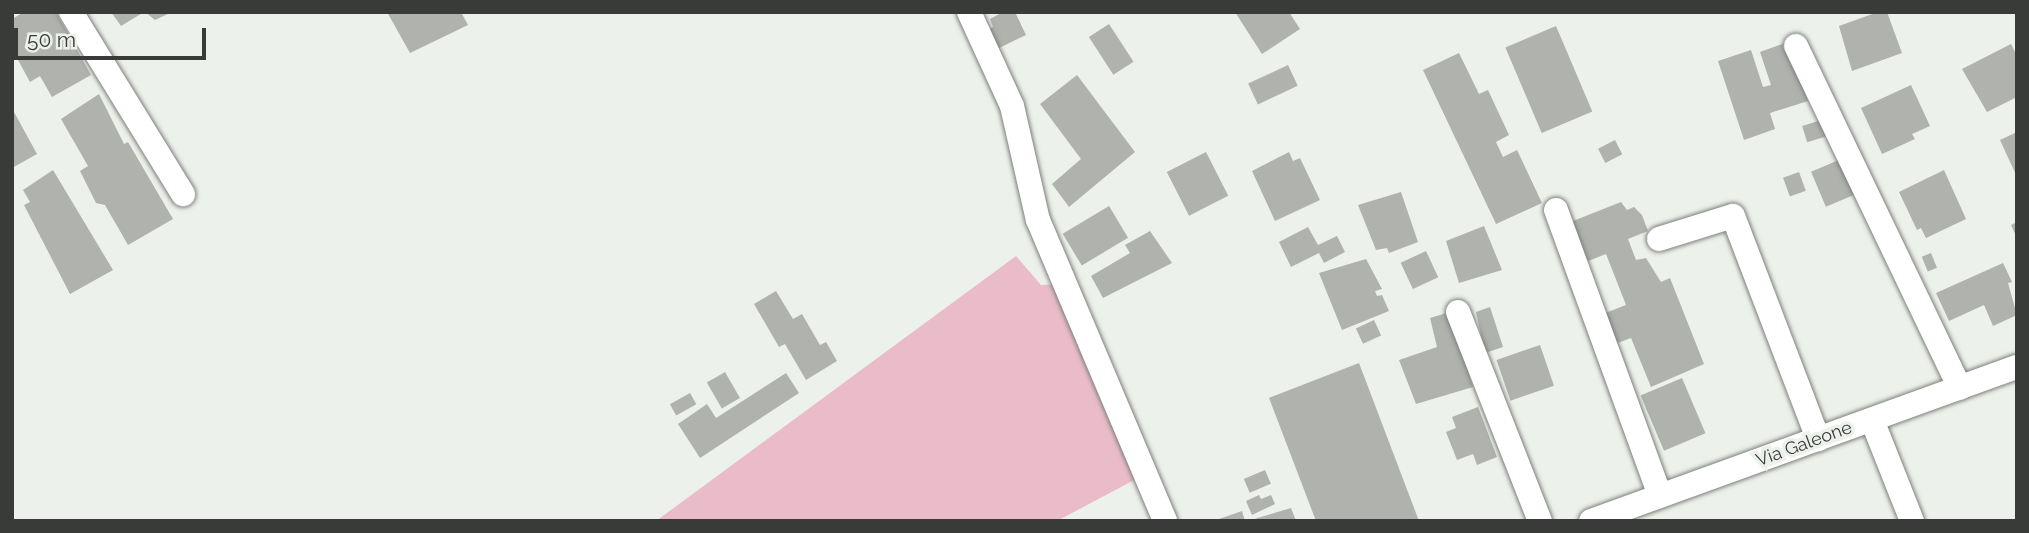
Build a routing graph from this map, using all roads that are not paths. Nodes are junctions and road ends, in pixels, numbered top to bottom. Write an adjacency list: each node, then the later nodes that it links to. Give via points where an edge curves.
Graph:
1 (71, 12): 4 (street)
2 (969, 12): 13 (street, via 1012,106 1038,220)
3 (1796, 46): 9 (street)
4 (183, 194)
5 (1556, 209): 12 (street)
6 (1658, 239): 11 (street, via 1732,216)
7 (1458, 312): 14 (street)
8 (2017, 367): 9 (street, Via Galeone)
9 (1960, 388): 10 (street, Via Galeone)
10 (1872, 420): 11 (street, Via Galeone); 16 (street)
11 (1818, 439): 12 (street, Via Galeone)
12 (1660, 496): 15 (street, Via Galeone)
13 (1165, 521)
14 (1540, 521)
15 (1591, 521)
16 (1912, 521)

